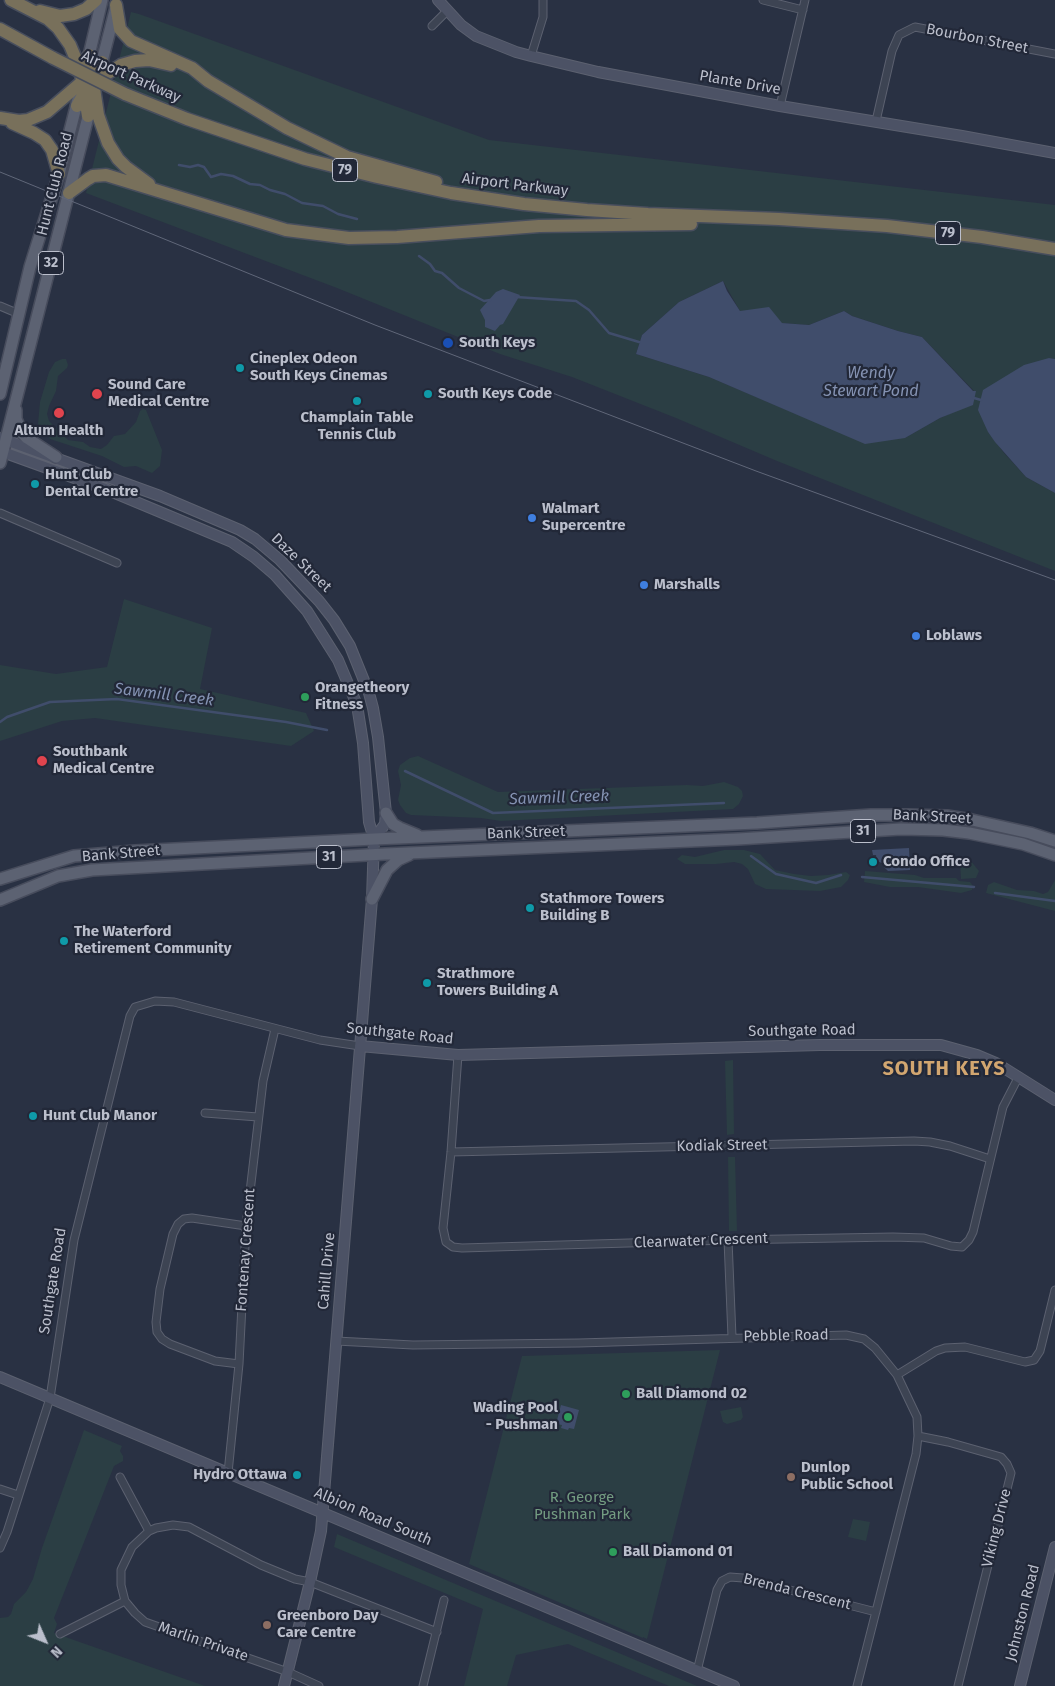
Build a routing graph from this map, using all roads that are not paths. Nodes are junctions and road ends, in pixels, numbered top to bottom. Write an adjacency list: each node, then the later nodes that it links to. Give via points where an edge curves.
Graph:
1 (11, 0): 9 (highway)
2 (96, 0): 9 (highway, via 86,9 66,15)
3 (102, 0): 15 (main road)
4 (438, 0): 11 (street, Plante Drive)
5 (543, 0): 16 (street, via 543,18)
6 (763, 0): 10 (street)
7 (805, 0): 10 (street)
8 (117, 3): 17 (main road); 18 (highway, via 118,22 126,37 192,68)
9 (28, 8): 19 (highway, via 48,19 64,36)
10 (802, 10): 21 (street)
11 (447, 11): 12 (street); 16 (street, Plante Drive, via 476,36)
12 (432, 26)
13 (0, 29): 29 (highway, Airport Parkway / 79, bridge, via 125,94 297,156 452,193)
14 (1055, 54): 24 (street, Bourbon Street, via 915,27 899,35 892,51)
15 (89, 55): 19 (highway)
16 (531, 56): 21 (street, Plante Drive)
17 (102, 62): 19 (highway)
18 (208, 81): 19 (highway, via 165,62 149,60 121,65); 29 (highway, via 287,128 347,157 441,184)
19 (91, 84): 20 (highway); 22 (highway); 23 (highway, via 34,118 18,121); 28 (highway, via 104,134 118,159 143,180)
20 (77, 106): 26 (main road, Hunt Club Road / 32)
21 (780, 106): 24 (street, Plante Drive)
22 (88, 116): 27 (main road, Hunt Club Road / 32)
23 (0, 118): 26 (highway, via 45,140 52,150)
24 (876, 121): 25 (street, Plante Drive)
25 (1055, 153)
26 (59, 174): 33 (main road, Hunt Club Road / 32)
27 (69, 194): 28 (highway, via 93,176 106,174); 35 (main road, Hunt Club Road / 32)
28 (178, 197): 30 (highway, via 286,230 348,238 539,226)
29 (573, 209): 30 (highway, Airport Parkway / 79)
30 (840, 223): 31 (highway, Airport Parkway / 79, via 982,237)
31 (1055, 249)
32 (0, 306): 33 (street)
33 (19, 314): 34 (main road, Hunt Club Road / 32)
34 (0, 391)
35 (16, 403): 36 (main road, Hunt Club Road / 32); 38 (main road, via 16,419 22,433)
36 (3, 439): 37 (main road, Hunt Club Road / 32); 38 (street, Daze Street)
37 (1, 456): 40 (street, Daze Street, via 105,489)
38 (56, 457): 39 (street, Daze Street)
39 (160, 496): 40 (street); 42 (street, Daze Street)
40 (155, 511): 43 (street, Daze Street)
41 (0, 513): 44 (street)
42 (240, 530): 43 (street); 45 (street, Daze Street, via 280,560)
43 (232, 542): 46 (street, Daze Street, via 275,575)
44 (117, 563)
45 (319, 601): 46 (street); 47 (street, Daze Street, via 350,646 369,693)
46 (307, 611): 48 (street, Daze Street, via 338,660 350,686)
47 (381, 763): 48 (street); 49 (street, Daze Street)
48 (365, 765): 53 (street, Daze Street, via 369,822)
49 (386, 813): 51 (main road, via 393,824); 53 (street, Daze Street, via 385,824)
50 (757, 823): 51 (main road, Bank Street / 31); 52 (main road); 54 (main road, Bank Street / 31, via 871,816 947,816)
51 (424, 837): 53 (main road, Bank Street / 31)
52 (757, 837): 57 (main road, Bank Street / 31); 59 (main road, Bank Street / 31, via 901,829 943,830 1023,844)
53 (374, 838): 55 (main road, Bank Street / 31); 58 (street, Daze Street)
54 (1055, 841)
55 (285, 842): 56 (main road, Bank Street / 31); 60 (main road)
56 (162, 850): 61 (main road, Bank Street / 31, via 74,856); 62 (main road)
57 (416, 853): 58 (main road, Bank Street / 31); 65 (main road, via 398,860 387,870)
58 (374, 855): 60 (main road, Bank Street / 31); 65 (street, Cahill Drive)
59 (1055, 855)
60 (284, 860): 62 (main road, Bank Street / 31)
61 (56, 861): 63 (main road); 64 (main road, Bank Street / 31)
62 (162, 865): 63 (main road, Bank Street / 31)
63 (58, 876): 66 (main road, Bank Street / 31)
64 (0, 879)
65 (372, 899): 68 (street, Cahill Drive)
66 (0, 900)
67 (275, 1029): 68 (street, Southgate Road); 73 (street, Fontenay Crescent); 84 (street, Southgate Road, via 174,1002 155,1000 135,1007 130,1016 74,1240)
68 (360, 1046): 69 (street, Southgate Road); 80 (street, Cahill Drive)
69 (458, 1055): 70 (street, Southgate Road, via 941,1044 978,1055); 74 (street, Clearwater Crescent)
70 (1019, 1076): 71 (street, Southgate Road); 75 (street, Clearwater Crescent, via 1003,1107)
71 (1055, 1100)
72 (205, 1113): 73 (street)
73 (258, 1117): 76 (street, Fontenay Crescent)
74 (451, 1152): 75 (street, Kodiak Street, via 914,1141 950,1146); 77 (street, Clearwater Crescent, via 443,1228 446,1242 453,1247)
75 (990, 1160): 77 (street, Clearwater Crescent, via 973,1232 962,1247 912,1237)
76 (246, 1226): 81 (street, Fontenay Crescent); 81 (street, via 192,1218 178,1224 160,1289 156,1322 157,1332 170,1344 215,1361)
77 (728, 1240): 79 (street)
78 (1055, 1290): 82 (street, via 1040,1351 1034,1360 1025,1362 965,1347 945,1348 936,1350)
79 (732, 1337): 80 (street, Pebble Road, via 413,1345); 82 (street, Pebble Road, via 846,1335 864,1339)
80 (336, 1341): 90 (street, Cahill Drive)
81 (239, 1364): 86 (street, Fontenay Crescent)
82 (896, 1375): 85 (street, Pebble Road, via 916,1417)
83 (0, 1377): 84 (street, Albion Road South)
84 (50, 1398): 86 (street, Albion Road South); 89 (street)
85 (918, 1436): 97 (street, Pebble Road); 107 (street, Viking Drive, via 1001,1457 1011,1473)
86 (228, 1473): 90 (street, Albion Road South)
87 (120, 1477): 91 (street)
88 (0, 1489): 89 (street)
89 (18, 1495): 93 (street)
90 (322, 1512): 94 (street, Cahill Drive); 100 (street, Albion Road South)
91 (149, 1531): 94 (street, via 173,1525 189,1527 261,1564); 96 (street, via 132,1547 121,1570)
92 (1055, 1547): 108 (street, Johnston Road)
93 (0, 1548)
94 (310, 1582): 98 (street); 101 (street, Cahill Drive)
95 (444, 1600): 98 (street)
96 (125, 1601): 99 (street); 101 (street, Marlin Private, via 145,1622)
97 (876, 1612): 100 (street, Brenda Crescent, via 730,1577 717,1590); 106 (street, Pebble Road)
98 (437, 1632): 104 (street)
99 (60, 1634)
100 (697, 1671): 105 (street, Albion Road South)
101 (288, 1672): 102 (street, Cahill Drive); 103 (street, Marlin Private)
102 (284, 1686)
103 (319, 1686)
104 (423, 1686)
105 (734, 1686)
106 (857, 1686)
107 (958, 1686)
108 (1020, 1686)

